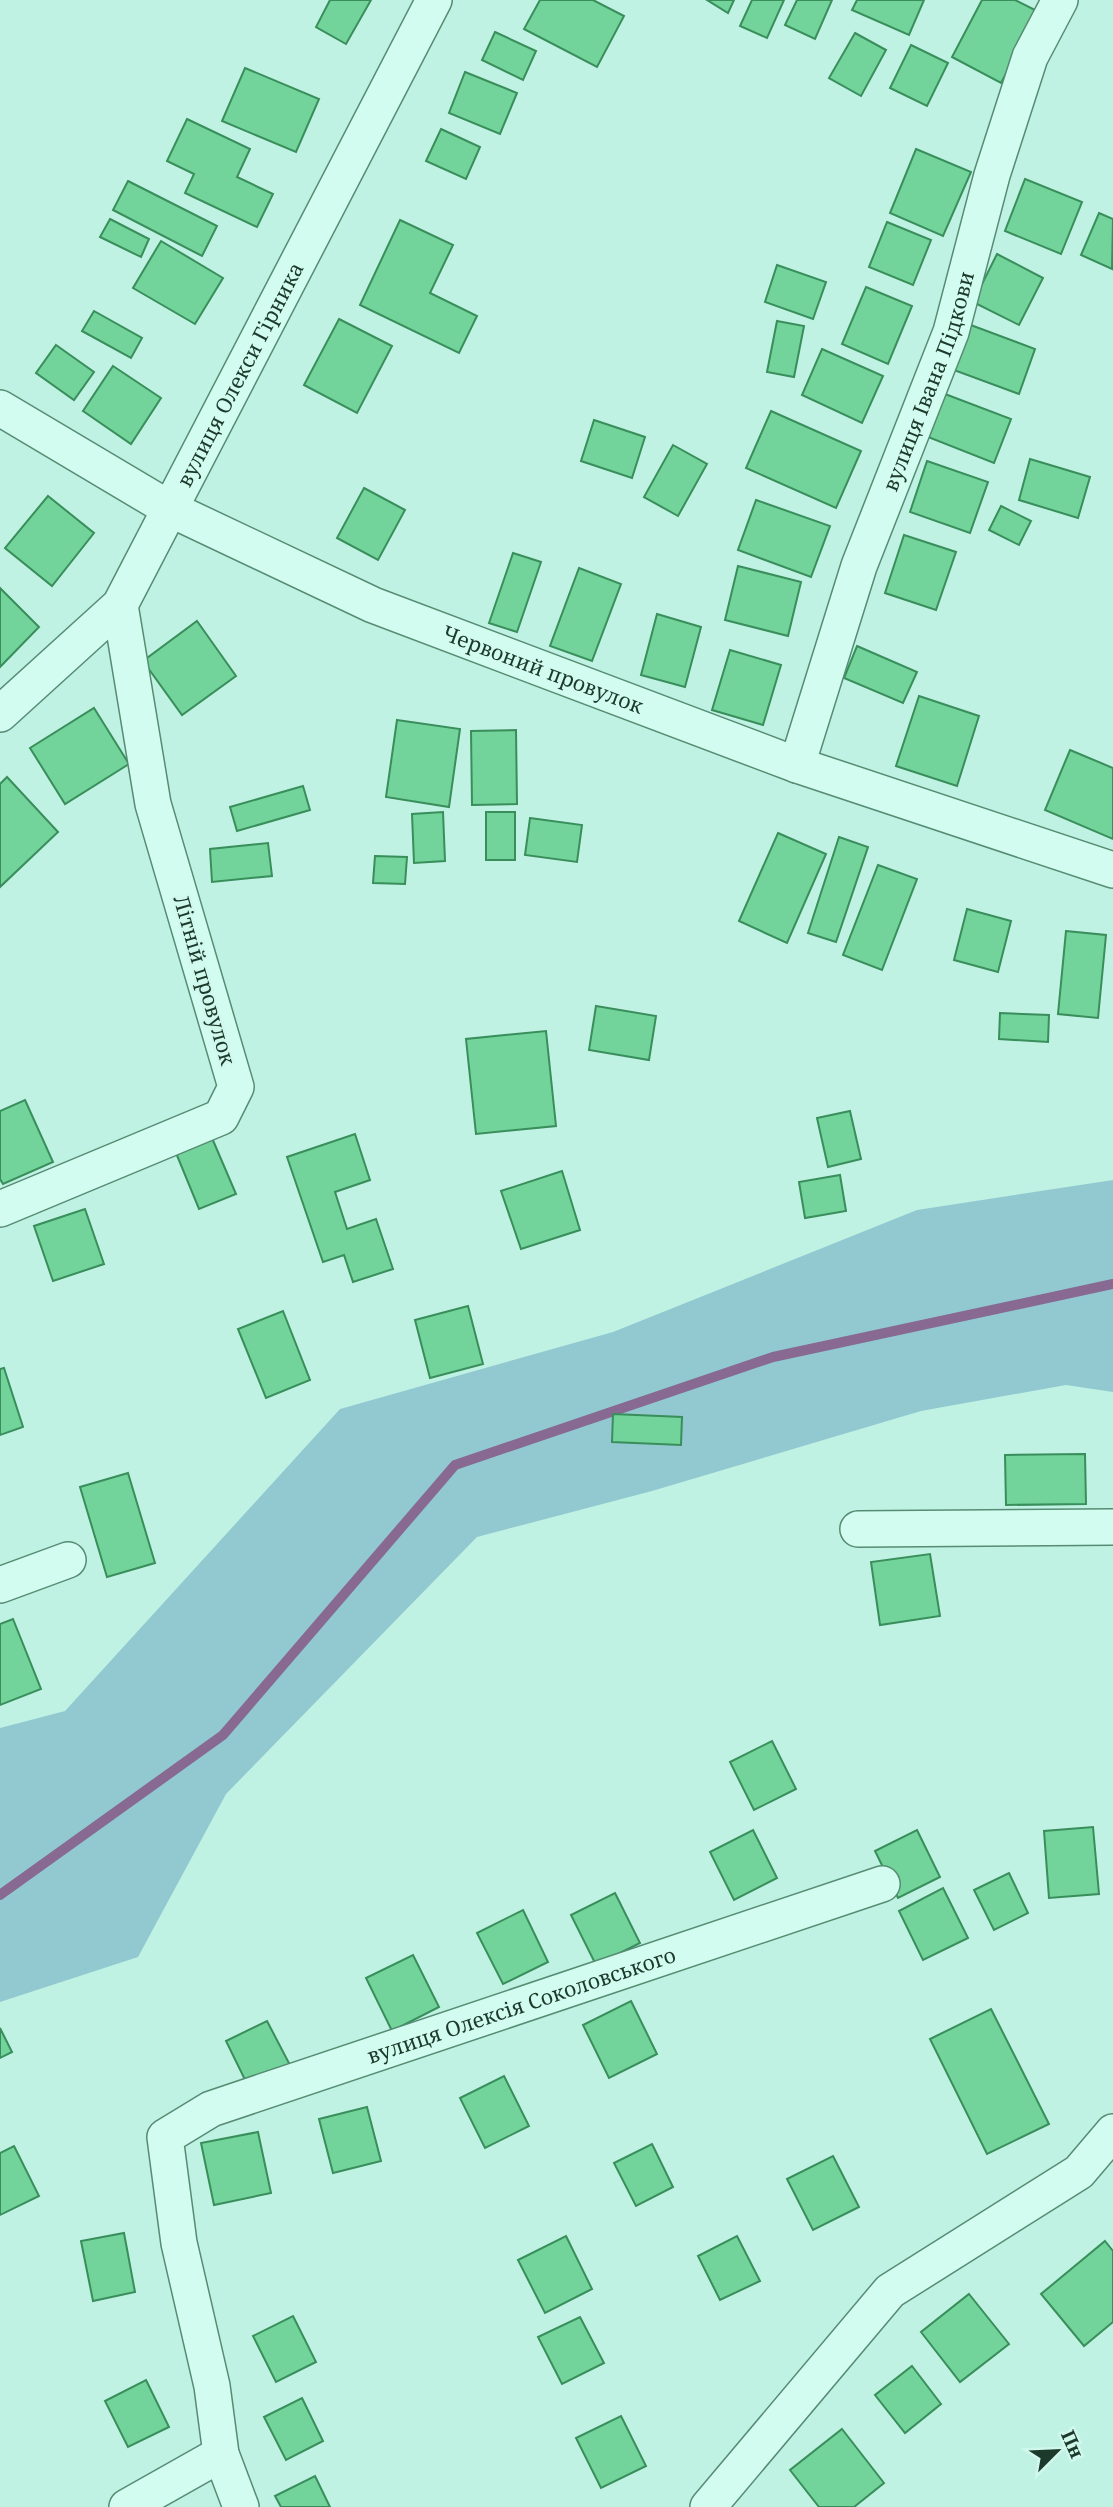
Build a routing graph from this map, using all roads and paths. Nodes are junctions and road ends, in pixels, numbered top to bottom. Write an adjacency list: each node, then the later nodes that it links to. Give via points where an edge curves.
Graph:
1 (434, 0): 4 (street, вулиця Олекси Гірника)
2 (1060, 0): 7 (street, вулиця Івана Підкови, via 1030,57 992,175 951,332 859,566)
3 (0, 408): 4 (street, Червоний провулок)
4 (170, 509): 5 (street, вулиця Олекси Гірника); 7 (street, Червоний провулок, via 373,605)
5 (120, 605): 6 (street, вулиця Олекси Гірника); 9 (street, Літній провулок, via 153,804 236,1087 221,1118)
6 (0, 714)
7 (797, 765): 8 (street, Червоний провулок)
8 (1113, 870)
9 (0, 1209)
10 (1113, 1527): 11 (street)
11 (858, 1530)
12 (68, 1560): 13 (street)
13 (0, 1585)
14 (882, 1884): 18 (street, вулиця Олексія Соколовського, via 211,2109 165,2137 179,2243 212,2386)
15 (1113, 2132): 17 (street)
16 (1113, 2163): 17 (street)
17 (1079, 2172): 21 (street, via 890,2291)
18 (221, 2454): 19 (street); 20 (street)
19 (127, 2507)
20 (241, 2507)
21 (708, 2507)

